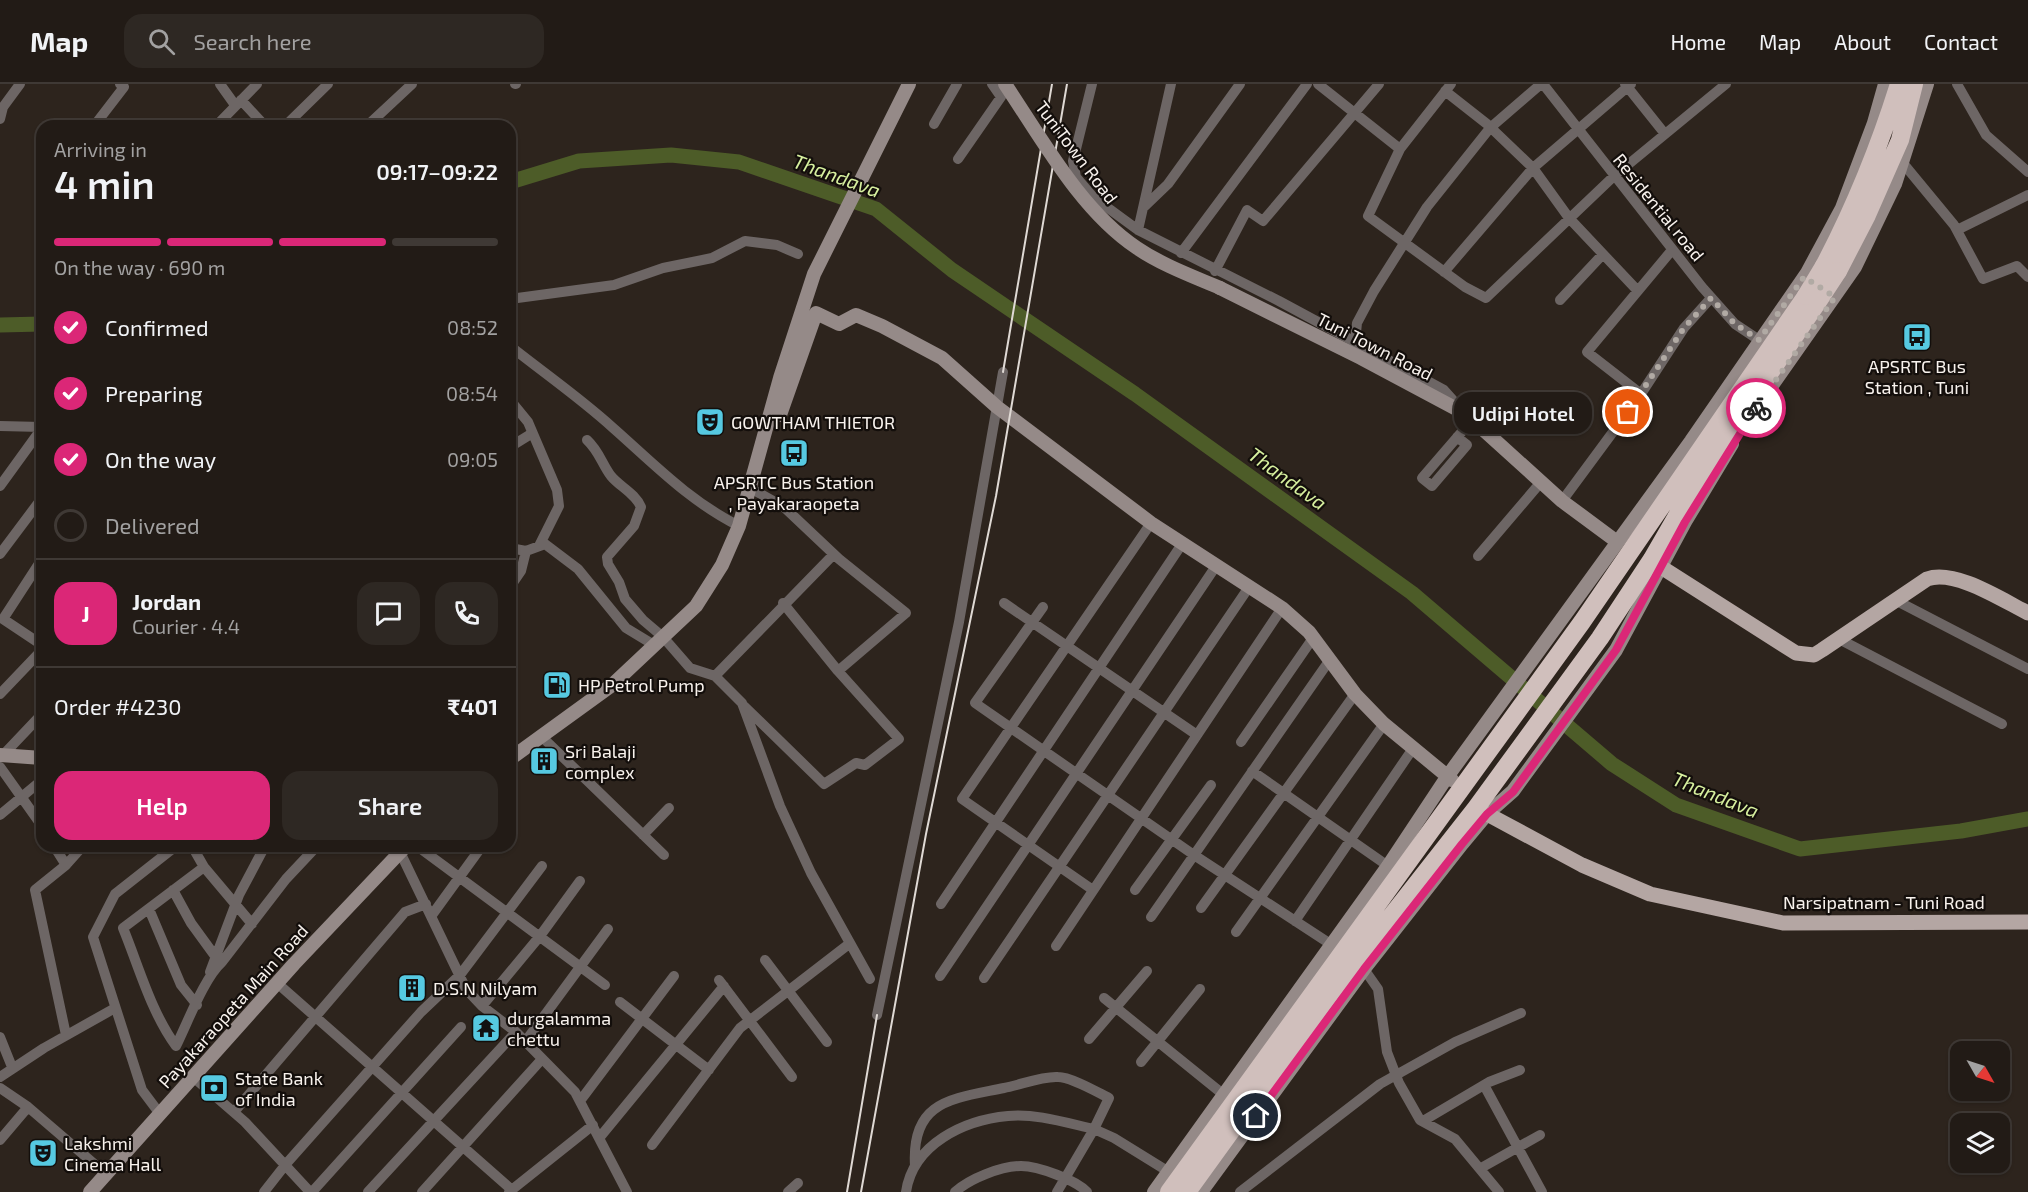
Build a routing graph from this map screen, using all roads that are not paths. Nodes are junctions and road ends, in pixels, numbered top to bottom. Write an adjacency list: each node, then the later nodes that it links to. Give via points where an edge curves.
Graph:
1 (20, 84): 28 (street, via 3,106)
2 (120, 84): 29 (street, via 124,87)
3 (220, 84): 26 (street)
4 (257, 84): 26 (street)
5 (328, 84): 32 (street)
6 (412, 84): 33 (street)
7 (909, 84): 73 (street, via 816,271)
8 (957, 84): 34 (street)
9 (992, 84): 39 (street, via 1001,97)
10 (1005, 84): 59 (street, TuniTown Road, bridge, via 1087,203 1111,226 1137,248)
11 (1092, 84): 47 (street, via 1073,161 1076,177 1093,197)
12 (1171, 84): 45 (street)
13 (1240, 84): 45 (street, via 1168,184)
14 (1307, 84): 51 (street)
15 (1318, 84): 27 (street)
16 (1378, 84): 27 (street)
17 (1542, 84): 35 (street); 36 (street, Residential road)
18 (1726, 84): 37 (street)
19 (1885, 84): 57 (street, via 1842,208)
20 (1899, 84): 54 (highway)
21 (1914, 84): 54 (highway, via 1900,140 1867,215)
22 (1927, 84): 40 (street)
23 (1957, 84): 42 (street, via 1986,135)
24 (1628, 85): 36 (street); 37 (street)
25 (1448, 88): 35 (street); 38 (street)
26 (238, 103): 30 (street); 31 (street)
27 (1354, 114): 38 (street); 55 (street, via 1263,221 1247,210)
28 (0, 119)
29 (99, 120)
30 (222, 120)
31 (257, 120)
32 (292, 120)
33 (373, 120)
34 (934, 124)
35 (1490, 128): 41 (street); 49 (street, via 1427,207)
36 (1578, 131): 41 (street); 43 (street, Residential road)
37 (1665, 134): 43 (street)
38 (1400, 149): 49 (street, via 1368,216)
39 (958, 159)
40 (1902, 162): 48 (street); 61 (street, via 1855,267)
41 (1533, 168): 46 (street); 56 (street)
42 (2028, 172)
43 (1613, 177): 46 (street); 50 (street, Residential road)
44 (2028, 195): 48 (street)
45 (1143, 208): 47 (street)
46 (1569, 218): 53 (street); 56 (street, via 1486,298)
47 (1138, 230): 51 (street)
48 (1957, 230): 58 (street, via 1983,279 2017,266)
49 (1406, 245): 56 (street); 67 (street, via 1357,323)
50 (1672, 250): 60 (street); 63 (street, Residential road)
51 (1181, 253): 55 (street)
52 (798, 254): 62 (street, via 777,245 745,241 712,258 663,268 614,285)
53 (1603, 254): 60 (street); 65 (street)
54 (1831, 268): 64 (highway, bridge)
55 (1215, 271): 67 (street)
56 (1444, 272)
57 (1804, 277): 61 (street); 66 (street)
58 (2028, 277)
59 (1220, 288): 74 (street, Tuni Town Road)
60 (1637, 290): 70 (street, via 1587,352)
61 (1835, 297): 98 (street, via 1735,439)
62 (516, 298)
63 (1711, 298): 66 (street, Residential road, via 1735,324); 70 (street, via 1684,328)
64 (1812, 299): 108 (highway); 148 (highway, via 1652,559 1501,774)
65 (1560, 300)
66 (1759, 340): 89 (street, via 1691,441)
67 (1355, 342): 74 (street, via 1444,390)
68 (516, 351): 88 (street, via 610,425 673,484)
69 (1003, 372): 72 (street)
70 (1641, 394): 85 (street)
71 (516, 407): 77 (street, via 528,422)
72 (997, 407): 73 (street, via 942,358 882,326 856,315 839,324 816,313 780,415); 87 (street); 221 (street, via 959,622)
73 (770, 417): 84 (street)
74 (1469, 417): 79 (street); 82 (street, Tuni Town Road)
75 (0, 426): 76 (street)
76 (36, 428)
77 (531, 434): 81 (street); 91 (street, via 557,490 559,506)
78 (36, 436): 83 (street)
79 (1457, 437): 79 (street, via 1467,445 1432,486 1422,478)
80 (587, 440): 114 (street, via 597,449 612,477 641,507 634,526 607,557 625,599)
81 (516, 443)
82 (1541, 482): 85 (street, Tuni Town Road); 96 (street)
83 (0, 486)
84 (750, 488): 88 (street); 95 (street, via 784,507)
85 (1562, 501): 89 (street, Tuni Town Road)
86 (36, 506): 94 (street)
87 (1151, 523): 90 (street); 115 (street)
88 (739, 526): 114 (street, via 722,566 696,606)
89 (1616, 541): 108 (street)
90 (1182, 544): 97 (street); 118 (street)
91 (540, 546): 93 (street); 114 (street, via 546,544 578,569 626,628)
92 (516, 549): 93 (street)
93 (526, 551): 100 (street)
94 (0, 554)
95 (834, 554): 103 (street); 120 (street, via 906,613)
96 (1478, 556)
97 (1216, 566): 101 (street); 122 (street)
98 (1661, 567): 112 (main road, via 1796,653 1814,655); 148 (street, via 1616,650 1513,792)
99 (36, 568): 109 (street)
100 (516, 578)
101 (1249, 587): 106 (street); 126 (street)
102 (1895, 600): 107 (main road, via 1937,575); 112 (main road); 119 (street)
103 (783, 603): 120 (street); 121 (street)
104 (1004, 603): 110 (street)
105 (1043, 607): 110 (street)
106 (1282, 608): 111 (street); 131 (street)
107 (2028, 613)
108 (1575, 616): 141 (highway)
109 (1, 619): 113 (street)
110 (1032, 622): 115 (street); 130 (street, via 975,703)
111 (1313, 638): 117 (street); 133 (street)
112 (1839, 639): 129 (street)
113 (36, 641)
114 (659, 641): 121 (street, via 690,668); 132 (street, via 612,685)
115 (1067, 646): 118 (street); 130 (street)
116 (36, 656): 123 (street)
117 (1329, 661): 124 (street); 139 (street)
118 (1099, 668): 122 (street); 135 (street)
119 (2028, 669)
120 (838, 671): 125 (street, via 899,738 865,765 856,763 824,784)
121 (715, 676): 125 (street)
122 (1132, 690): 126 (street); 140 (street)
123 (0, 694)
124 (1355, 694): 128 (street); 144 (street)
125 (742, 703): 196 (street, via 780,806)
126 (1164, 712): 131 (street); 145 (street)
127 (36, 720): 137 (street)
128 (1384, 724): 134 (street); 152 (street)
129 (2002, 724)
130 (1011, 728): 135 (street); 153 (street, via 963,799)
131 (1197, 735): 151 (street)
132 (542, 736): 136 (street); 154 (street)
133 (1241, 742)
134 (1414, 747): 141 (street); 156 (street)
135 (1044, 750): 140 (street); 153 (street)
136 (516, 755)
137 (1, 758): 138 (street); 146 (street)
138 (36, 758)
139 (1252, 771): 144 (street); 169 (street)
140 (1077, 772): 145 (street); 157 (street)
141 (1454, 781): 172 (street); 282 (highway)
142 (36, 785): 146 (street)
143 (1211, 785): 155 (street)
144 (1284, 793): 152 (street); 175 (street)
145 (1109, 794): 151 (street); 174 (street)
146 (23, 796): 149 (street); 150 (street)
147 (669, 808): 154 (street)
148 (1482, 811): 191 (main road, Narsipatnam - Tuni Road, via 1582,865 1650,894 1783,923); 202 (street); 283 (highway, via 1330,994)
149 (0, 815)
150 (36, 817)
151 (1142, 817): 155 (street); 179 (street)
152 (1318, 817): 156 (street); 181 (street)
153 (996, 822): 157 (street); 184 (street)
154 (643, 835): 168 (street)
155 (1172, 839): 169 (street); 180 (street)
156 (1350, 841): 172 (street); 190 (street)
157 (1028, 845): 174 (street); 207 (street)
158 (58, 852): 170 (street)
159 (78, 852): 170 (street)
160 (168, 852): 218 (street, via 115,894 93,937)
161 (195, 852): 173 (street)
162 (262, 852): 182 (street)
163 (311, 852): 192 (street)
164 (400, 852): 210 (street, Payakaraopeta Main Road)
165 (404, 852): 183 (street)
166 (425, 852): 176 (street)
167 (478, 852): 176 (street)
168 (664, 855)
169 (1194, 855): 175 (street); 189 (street)
170 (66, 865): 227 (street, via 35,890)
171 (542, 866): 187 (street)
172 (1388, 866): 198 (street)
173 (204, 867): 178 (street); 182 (street)
174 (1059, 867): 179 (street); 208 (street)
175 (1225, 875): 181 (street); 185 (street)
176 (460, 877): 187 (street); 188 (street)
177 (580, 881): 195 (street)
178 (173, 890): 186 (street); 199 (street)
179 (1093, 890): 197 (street)
180 (1135, 890)
181 (1262, 897): 190 (street); 194 (street)
182 (235, 904): 192 (street); 199 (street)
183 (426, 904): 188 (street); 222 (street, via 405,912)
184 (941, 904)
185 (1202, 908)
186 (149, 909): 216 (street, via 181,985); 216 (street, via 123,928 150,999 176,1046)
187 (507, 912): 195 (street); 205 (street)
188 (432, 915): 205 (street)
189 (1151, 917)
190 (1295, 921): 198 (street)
191 (2028, 922)
192 (252, 924): 204 (street)
193 (608, 929): 201 (street)
194 (1236, 932)
195 (540, 936): 201 (street); 217 (street)
196 (849, 944): 209 (street); 213 (street)
197 (1056, 945)
198 (1332, 945): 247 (street)
199 (215, 956): 204 (street)
200 (765, 960): 213 (street)
201 (582, 968): 211 (street); 230 (street)
202 (1364, 969): 240 (street, via 1378,989 1388,1052); 283 (street)
203 (1147, 971): 219 (street)
204 (210, 972): 216 (street)
205 (460, 975): 217 (street, via 466,989); 237 (street)
206 (674, 976): 223 (street)
207 (940, 976)
208 (984, 978)
209 (870, 979)
210 (277, 983): 222 (street); 242 (street, Payakaraopeta Main Road)
211 (605, 985)
212 (1200, 988): 232 (street)
213 (790, 991): 224 (street); 231 (street)
214 (1104, 998): 219 (street)
215 (620, 1002): 223 (street)
216 (197, 1005)
217 (482, 1006): 226 (street)
218 (115, 1008): 227 (street); 251 (street, via 142,1090)
219 (1116, 1008): 229 (street); 232 (street)
220 (1521, 1012): 240 (street, via 1455,1042)
221 (877, 1015)
222 (315, 1018): 237 (street); 250 (street)
223 (642, 1018): 233 (street); 248 (street)
224 (751, 1021): 233 (street, via 721,983); 238 (street, via 740,1028); 243 (street)
225 (461, 1027): 246 (street)
226 (516, 1032): 230 (street); 252 (street)
227 (66, 1035): 236 (street)
228 (0, 1037): 236 (street)
229 (1089, 1040)
230 (525, 1042): 234 (street)
231 (827, 1042)
232 (1157, 1042): 235 (street); 247 (street)
233 (675, 1044): 238 (street); 257 (street)
234 (542, 1059): 248 (street); 260 (street)
235 (1141, 1062)
236 (12, 1067): 241 (street)
237 (371, 1068): 246 (street); 262 (street)
238 (709, 1070): 259 (street)
239 (1520, 1070): 244 (street)
240 (1397, 1076): 253 (street); 284 (street, via 1380,1083)
241 (0, 1077)
242 (193, 1077): 250 (street); 251 (street, Payakaraopeta Main Road)
243 (792, 1077)
244 (1484, 1085): 253 (street); 261 (street)
245 (0, 1088): 249 (street)
246 (402, 1094): 252 (street); 272 (street)
247 (1224, 1095): 265 (street)
248 (580, 1101): 254 (street)
249 (28, 1107): 258 (street); 266 (street)
250 (234, 1112): 262 (street)
251 (160, 1114): 266 (street, Payakaraopeta Main Road)
252 (434, 1120): 260 (street); 273 (street)
253 (1423, 1121): 264 (street, via 1455,1139)
254 (593, 1125): 257 (street); 269 (street)
255 (1094, 1129): 263 (street, via 1010,1115 977,1121 947,1135 919,1156); 263 (street, via 1109,1098 1060,1077 1036,1081 932,1108 920,1125 914,1148); 265 (street); 267 (street)
256 (1540, 1136): 261 (street)
257 (600, 1137): 275 (street)
258 (0, 1140)
259 (652, 1146)
260 (464, 1147): 269 (street); 274 (street)
261 (1517, 1147): 264 (street); 286 (street)
262 (286, 1164): 271 (street); 272 (street)
263 (915, 1166): 277 (street)
264 (1481, 1168): 285 (street)
265 (1169, 1172): 281 (street)
266 (106, 1174): 270 (street, Payakaraopeta Main Road)
267 (1065, 1178): 278 (street, via 1022,1166 993,1172); 279 (street); 280 (street)
268 (798, 1183): 276 (street)
269 (511, 1191)
270 (90, 1192)
271 (264, 1192)
272 (311, 1192)
273 (368, 1192)
274 (422, 1192)
275 (627, 1192)
276 (788, 1192)
277 (906, 1192)
278 (955, 1192)
279 (1057, 1192)
280 (1087, 1192)
281 (1154, 1192)
282 (1169, 1192)
283 (1198, 1192)
284 (1240, 1192)
285 (1499, 1192)
286 (1542, 1192)

